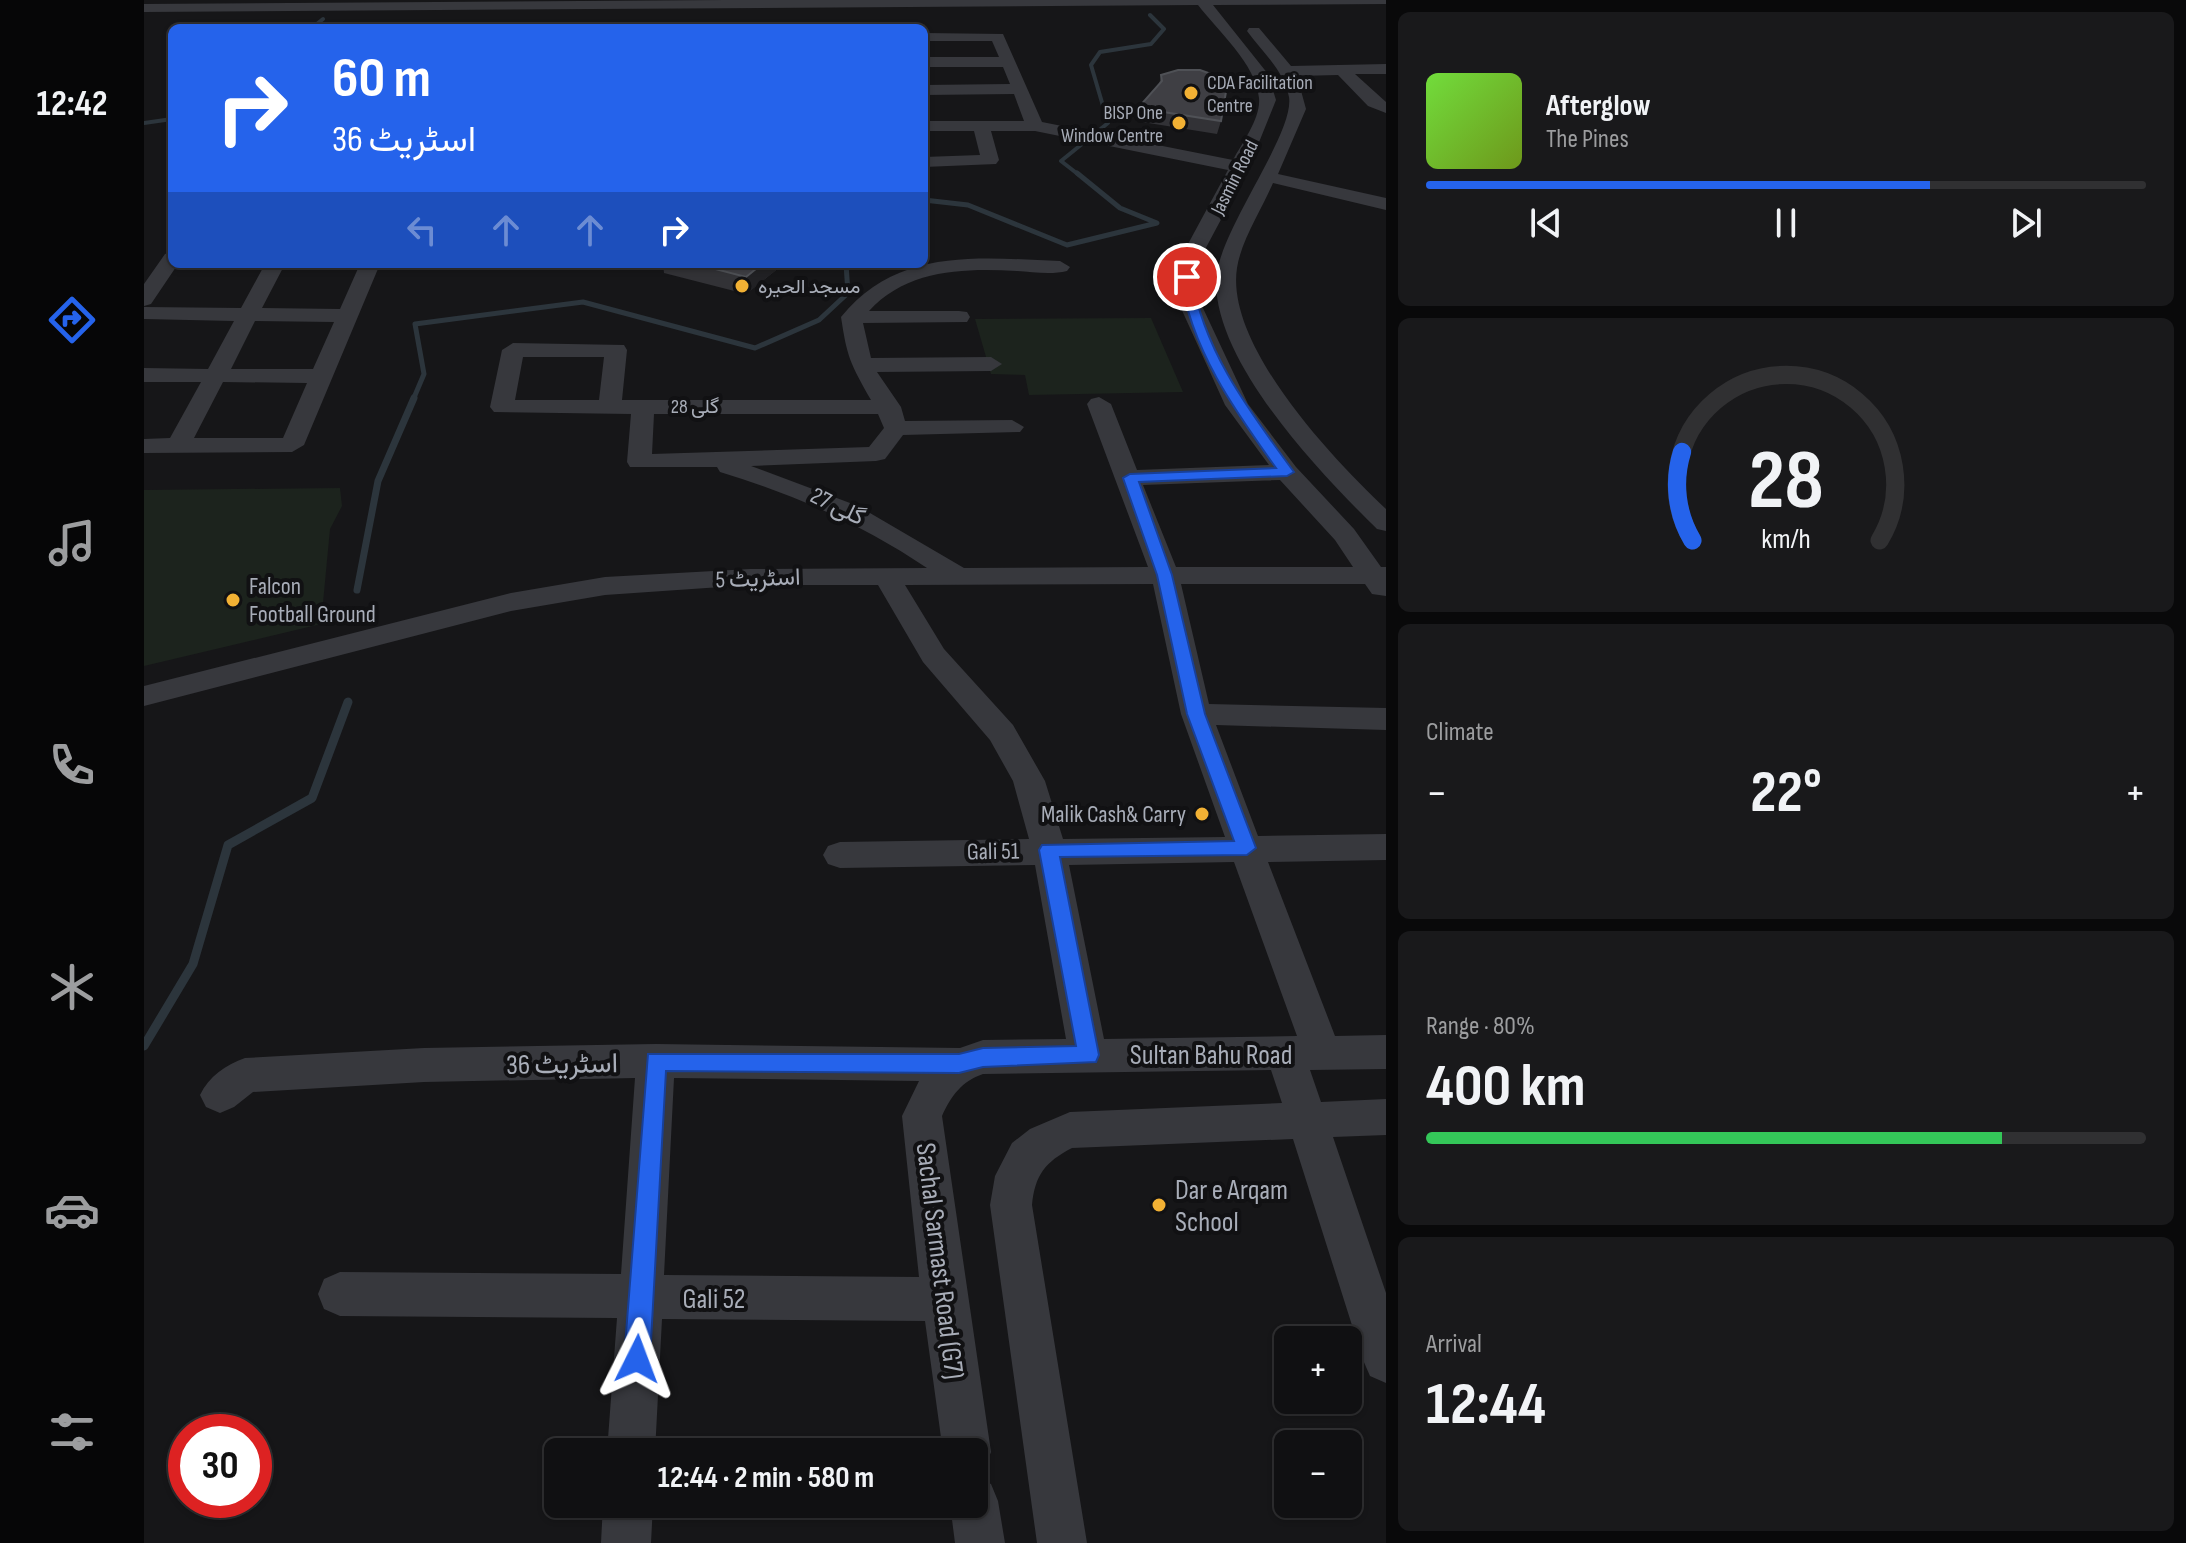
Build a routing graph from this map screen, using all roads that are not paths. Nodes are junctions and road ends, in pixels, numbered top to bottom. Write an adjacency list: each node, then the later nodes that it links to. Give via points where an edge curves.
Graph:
1 (1386, 0): 2 (street)
2 (1228, 1): 3 (street); 13 (street, Jasmin Road)
3 (1203, 2): 6 (street); 14 (street, Jasmin Road)
4 (416, 6): 5 (street); 6 (street, via 809,9); 7 (street)
5 (144, 8)
6 (971, 20): 8 (street); 10 (street, via 998,37)
7 (403, 24)
8 (928, 36)
9 (928, 62): 10 (street)
10 (1008, 62): 15 (street)
11 (1386, 69): 12 (street)
12 (1342, 70): 13 (street); 17 (street)
13 (1288, 73): 14 (street); 25 (street, Jasmin Road, via 1298,109)
14 (1260, 74): 24 (street, Jasmin Road, via 1266,112)
15 (1020, 89): 16 (street); 22 (street)
16 (928, 90)
17 (1367, 96): 18 (street); 19 (street)
18 (1386, 96)
19 (1386, 108)
20 (928, 126): 21 (street)
21 (981, 126): 22 (street); 23 (street, via 990,160)
22 (1035, 126): 24 (street)
23 (928, 162)
24 (1240, 167): 52 (street, Jasmin Road, via 1191,257 1187,291 1237,405)
25 (1269, 177): 27 (street); 54 (street, Jasmin Road, via 1227,266 1223,281 1231,310 1304,439)
26 (1386, 186): 27 (street, via 1369,189)
27 (1359, 198): 28 (street)
28 (1386, 204)
29 (168, 265): 33 (street)
30 (1060, 267): 37 (street, via 955,265 923,272 863,301)
31 (273, 268): 35 (street)
32 (368, 268): 36 (street)
33 (144, 300)
34 (144, 313): 35 (street)
35 (249, 314): 36 (street); 42 (street)
36 (348, 316): 43 (street)
37 (852, 317): 38 (street); 40 (street, via 852,337)
38 (959, 317)
39 (991, 364): 40 (street)
40 (862, 365): 47 (street)
41 (144, 375): 42 (street)
42 (216, 375): 43 (street); 50 (street)
43 (323, 376): 50 (street, via 292,445)
44 (1099, 404): 53 (street)
45 (610, 406): 45 (street, گلی 28, via 616,350 513,350 502,407); 46 (street, گلی 28)
46 (643, 407): 47 (street, گلی 28); 51 (street, گلی 27, via 639,462)
47 (890, 424): 48 (street, گلی 27); 51 (street, گلی 27, via 883,449 876,454)
48 (1012, 427)
49 (144, 446): 50 (street)
50 (178, 446)
51 (707, 461): 57 (street, گلی 27, via 818,495)
52 (1287, 472): 53 (street); 58 (street, Jasmin Road)
53 (1130, 478): 55 (street)
54 (1386, 523)
55 (1165, 575): 57 (street, اسٹریٹ 5); 58 (street, اسٹریٹ 5); 60 (street)
56 (886, 576): 57 (street, اسٹریٹ 5); 59 (street, اسٹریٹ 5, via 750,577 555,594); 64 (street, via 933,655 1002,733 1029,781)
57 (958, 576)
58 (1382, 582)
59 (144, 696)
60 (1196, 714): 61 (street); 63 (street)
61 (1386, 719)
62 (1386, 847): 63 (street, Gali 51)
63 (1247, 848): 64 (street, Gali 51); 67 (street)
64 (1049, 850): 65 (street, Gali 51); 68 (street)
65 (840, 855)
66 (1386, 1052): 67 (street, Sultan Bahu Road)
67 (1304, 1053): 68 (street, Sultan Bahu Road); 73 (street)
68 (1088, 1055): 70 (street, Sultan Bahu Road, via 983,1057)
69 (656, 1061): 70 (street, اسٹریٹ 36); 71 (street, اسٹریٹ 36, via 245,1075); 75 (street)
70 (952, 1069): 76 (street, Sachal Sarmast Road (G7), via 933,1091 922,1116)
71 (220, 1095)
72 (1386, 1117): 73 (street)
73 (1306, 1120): 77 (street); 84 (street, via 1070,1130 1038,1143 1024,1158 1013,1180 1011,1205)
74 (340, 1294): 75 (street, Gali 52)
75 (640, 1297): 76 (street, Gali 52); 78 (street)
76 (944, 1299): 79 (street, Sachal Sarmast Road (G7))
77 (1386, 1360)
78 (632, 1438)
79 (965, 1438)
80 (627, 1518): 82 (street)
81 (976, 1518): 83 (street)
82 (626, 1543)
83 (980, 1543)
84 (1062, 1543)

